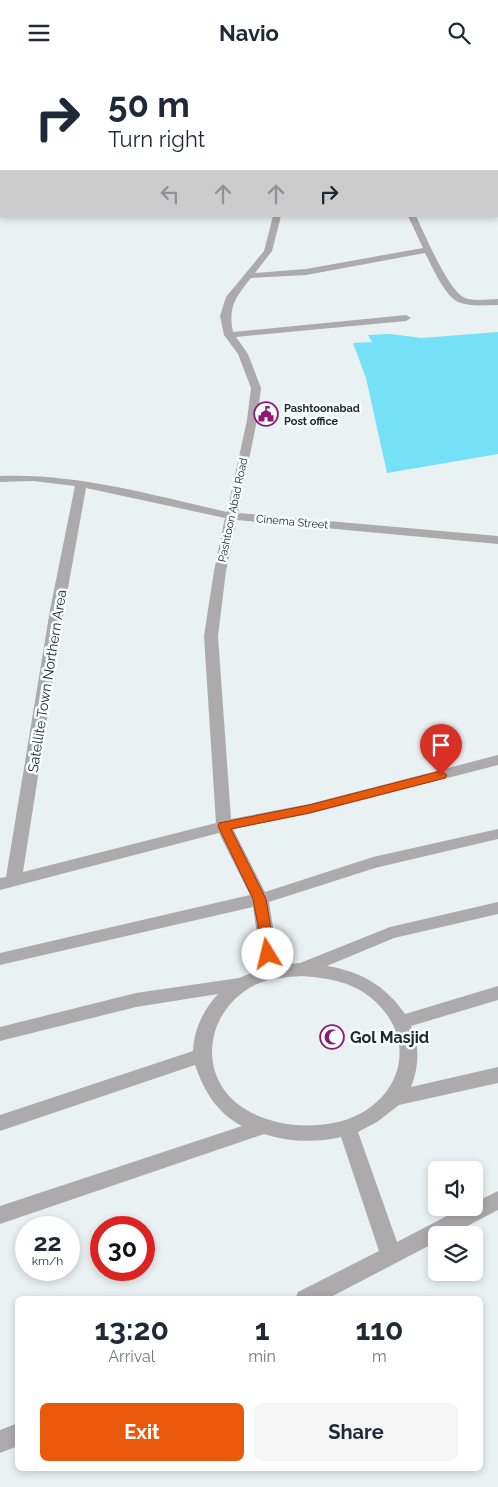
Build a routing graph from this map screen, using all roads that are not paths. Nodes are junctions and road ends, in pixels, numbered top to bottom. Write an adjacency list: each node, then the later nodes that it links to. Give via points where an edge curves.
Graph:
1 (277, 217): 4 (street, Pashtoon Abad Road, via 268,251)
2 (412, 217): 3 (street)
3 (426, 250): 4 (street, via 306,272); 5 (street, via 457,298 470,303)
4 (247, 276): 7 (street, Pashtoon Abad Road, via 231,297 225,316)
5 (498, 302)
6 (406, 318): 7 (street)
7 (229, 335): 10 (street, Pashtoon Abad Road, via 243,355 256,388)
8 (0, 479): 9 (street, Cinema Street, via 33,478)
9 (81, 483): 10 (street, Cinema Street); 15 (street, Satellite Town Northern Area)
10 (230, 516): 11 (street, Cinema Street); 13 (street, Pashtoon Abad Road, via 211,636)
11 (498, 540)
12 (498, 760): 13 (street, via 309,809)
13 (224, 826): 15 (street); 16 (street)
14 (498, 835): 16 (street, via 373,863)
15 (7, 882)
16 (260, 899): 18 (street); 20 (street)
17 (498, 908): 19 (street, via 390,933)
18 (0, 959)
19 (302, 969): 20 (street); 23 (street, via 333,972 362,983 385,1000)
20 (271, 972): 21 (street)
21 (243, 983): 24 (street, via 136,999); 25 (street, via 219,1003 204,1028)
22 (498, 993): 23 (street)
23 (402, 1023): 27 (street, via 409,1048 406,1074)
24 (0, 1034)
25 (201, 1056): 28 (street); 29 (street, via 210,1085 231,1109)
26 (498, 1075): 27 (street)
27 (392, 1099): 30 (street, via 369,1119)
28 (0, 1123)
29 (262, 1127): 30 (street, via 298,1135 336,1132); 32 (street)
30 (347, 1127): 33 (street)
31 (498, 1200): 33 (street)
32 (0, 1215)
33 (391, 1255): 34 (street)
34 (312, 1296)
35 (15, 1435): 36 (street)
36 (0, 1442)

